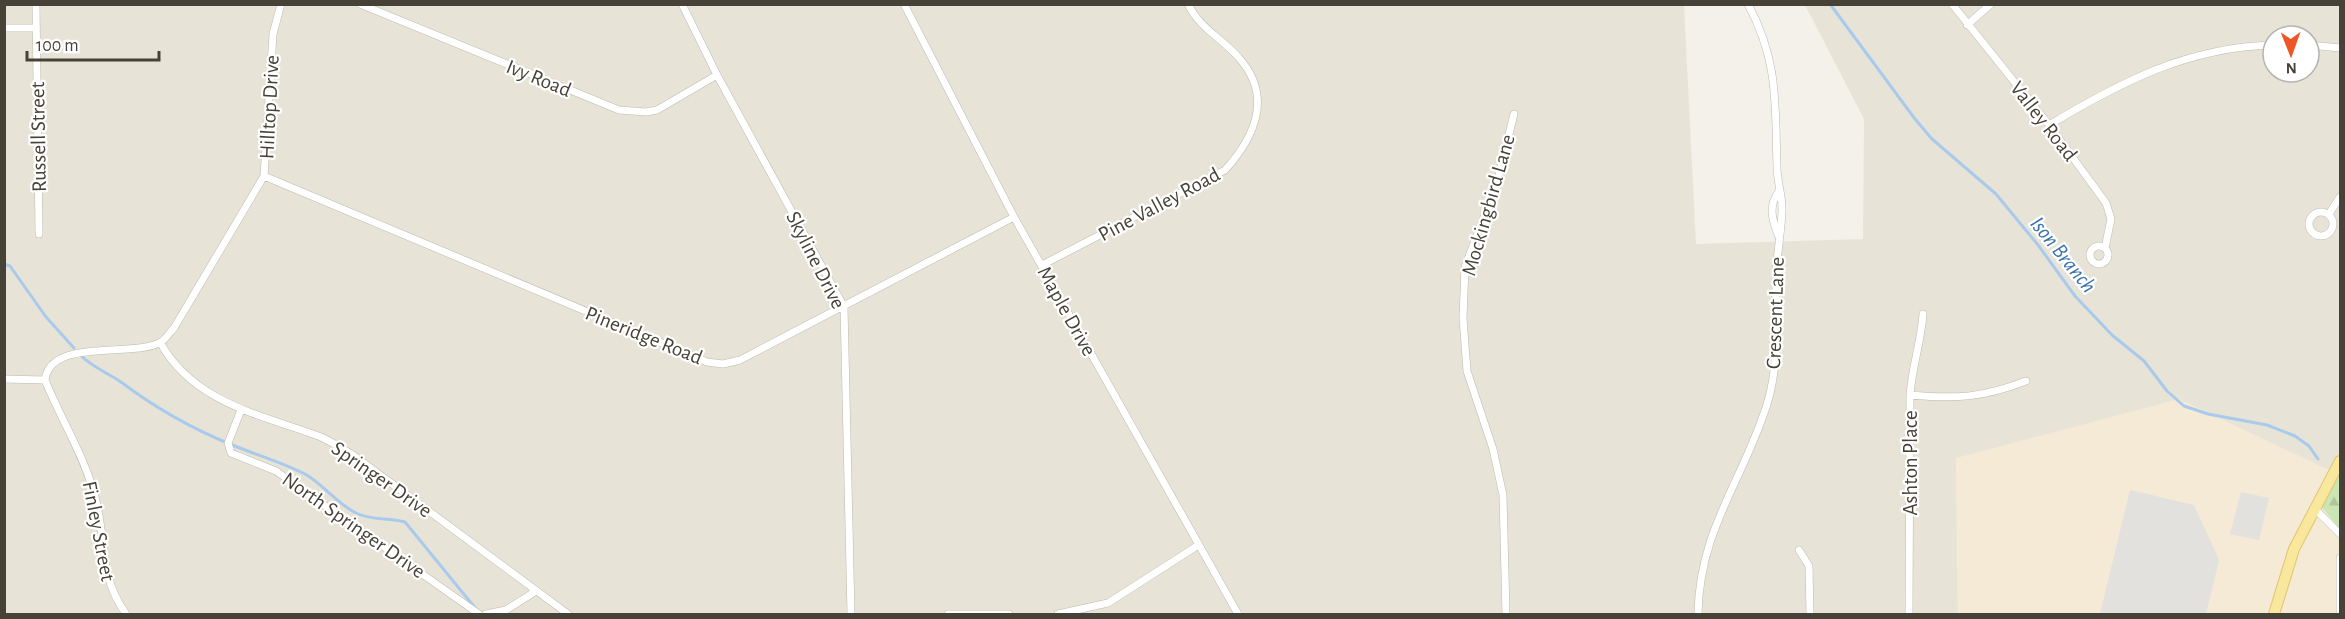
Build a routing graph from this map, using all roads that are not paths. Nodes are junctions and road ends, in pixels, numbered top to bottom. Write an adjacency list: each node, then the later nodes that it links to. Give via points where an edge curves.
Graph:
1 (36, 4): 12 (street, Russell Street)
2 (281, 4): 19 (street, Hilltop Drive, via 273,34)
3 (360, 4): 16 (street, Ivy Road, via 619,110 657,110)
4 (682, 4): 16 (street, Skyline Drive)
5 (904, 4): 22 (street, Maple Drive)
6 (1188, 4): 25 (street, Pine Valley Road, via 1200,25 1240,59 1257,89 1257,120 1246,147 1225,170)
7 (1748, 4): 53 (street, Crescent Lane, via 1761,28 1775,85 1782,209 1775,371 1757,432 1706,549 1698,590)
8 (1952, 4): 10 (street, Valley Road)
9 (1991, 4): 10 (street)
10 (1967, 25): 18 (street, Valley Road)
11 (4, 28): 12 (street)
12 (36, 28): 23 (street, Russell Street)
13 (2261, 45): 18 (street, via 2185,58 2116,85)
14 (2321, 46): 15 (street)
15 (2340, 48)
16 (717, 75): 26 (street, Skyline Drive)
17 (1514, 114): 52 (street, Mockingbird Lane, via 1497,183 1465,267 1463,318 1467,370 1493,449 1503,495)
18 (2049, 125): 24 (street, Valley Road, via 2106,203 2112,219)
19 (264, 176): 26 (street, Pineridge Road, via 707,362 740,360); 28 (street, Hilltop Drive, via 174,328)
20 (2340, 197): 21 (street)
21 (2329, 214)
22 (1014, 217): 25 (street, Maple Drive); 26 (street, Pineridge Road)
23 (39, 234)
24 (2105, 248)
25 (1042, 266): 37 (street, Maple Drive)
26 (844, 306): 46 (street, Skyline Drive)
27 (1923, 314): 32 (street, Ashton Place, via 1921,340 1911,367)
28 (160, 342): 30 (street, via 71,355 50,365); 33 (street, Springer Drive, via 199,385)
29 (4, 379): 30 (street)
30 (45, 380): 42 (street, Finley Street, via 87,471 106,576)
31 (2026, 381): 32 (street, via 1991,394 1951,398)
32 (1910, 395): 55 (street, Ashton Place)
33 (241, 410): 40 (street, Springer Drive, via 324,438 353,455); 43 (street, North Springer Drive, via 228,443 231,453 276,471)
34 (2340, 461): 35 (main road)
35 (2314, 508): 36 (street); 56 (main road, via 2287,570)
36 (2340, 534)
37 (1197, 546): 41 (street); 51 (street, Maple Drive)
38 (1799, 550): 54 (street, via 1809,566)
39 (2340, 558): 57 (street)
40 (536, 591): 44 (street, via 506,610); 45 (street, Springer Drive)
41 (1098, 607): 49 (street); 50 (street)
42 (126, 615)
43 (479, 615)
44 (486, 615)
45 (568, 615)
46 (851, 615)
47 (948, 615): 48 (street)
48 (1009, 615)
49 (1058, 615)
50 (1091, 615)
51 (1238, 615)
52 (1506, 615)
53 (1698, 615)
54 (1810, 615)
55 (1909, 615)
56 (2274, 615)
57 (2340, 615)

